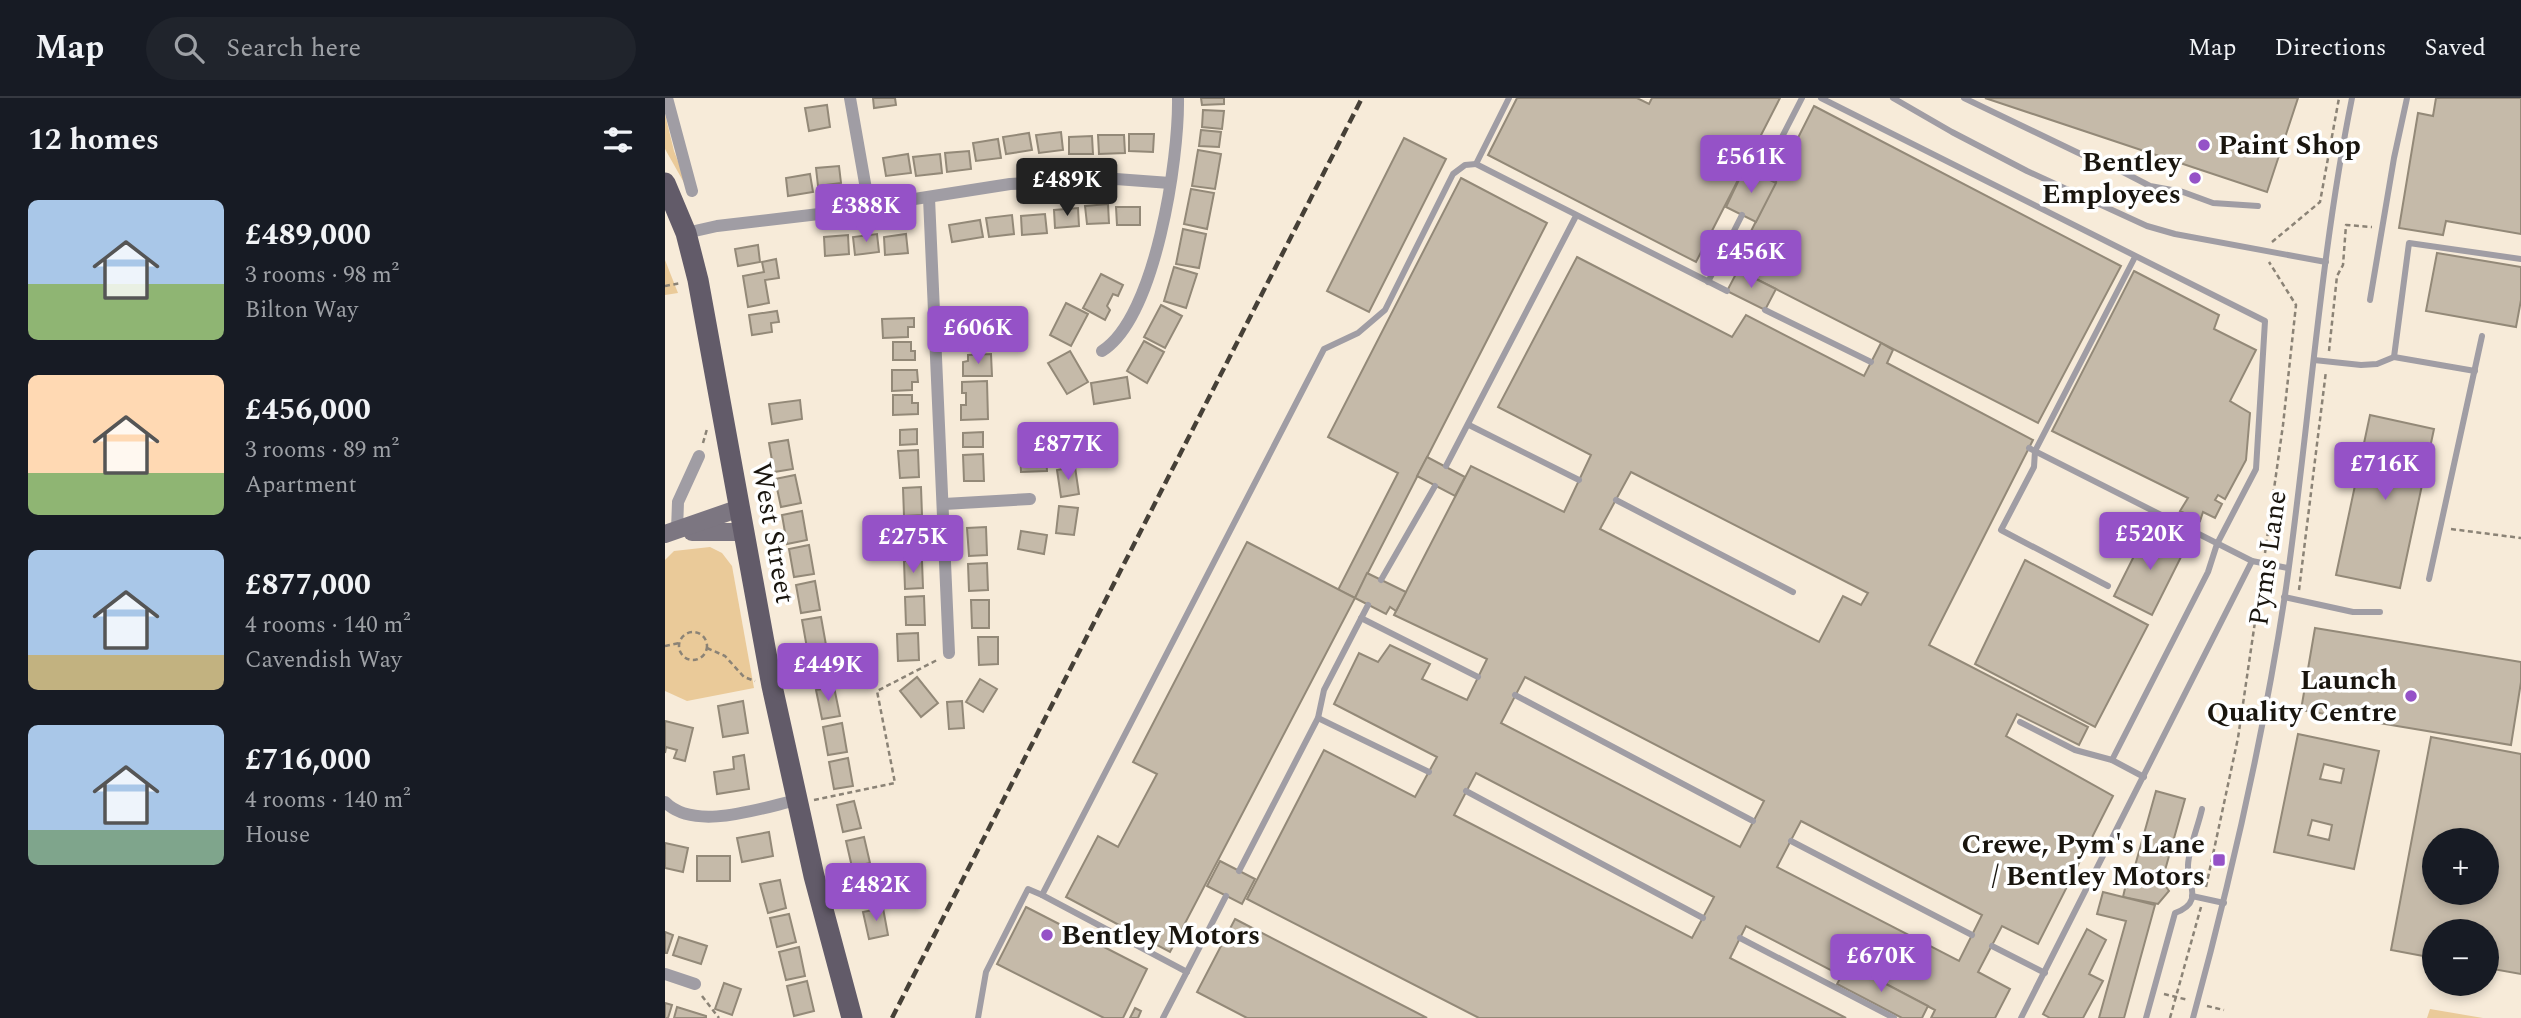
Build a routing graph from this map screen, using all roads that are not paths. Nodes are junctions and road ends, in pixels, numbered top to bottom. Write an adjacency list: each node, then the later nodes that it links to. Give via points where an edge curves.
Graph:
1 (667, 98): 15 (street)
2 (850, 98): 17 (street)
3 (1178, 98): 14 (street)
4 (1509, 98): 11 (lane)
5 (1802, 98): 12 (lane)
6 (1821, 98): 22 (lane)
7 (1893, 98): 24 (lane, via 2027,171 2147,226)
8 (2352, 98): 24 (lane, Pyms Lane)
9 (2407, 98): 27 (lane)
10 (1967, 100): 18 (lane, via 2150,187 2183,191 2213,203)
11 (1475, 164): 20 (lane); 73 (lane, via 1453,173 1385,310 1358,333 1324,349)
12 (1762, 176)
13 (665, 183): 21 (main road, West Street)
14 (1170, 183): 16 (street, via 1044,181); 30 (street, via 1147,281 1117,340)
15 (692, 191)
16 (929, 198): 17 (street); 43 (street)
17 (869, 206): 21 (street)
18 (2258, 206)
19 (1742, 215): 25 (lane)
20 (1576, 216): 25 (lane); 35 (lane)
21 (686, 233): 44 (main road, West Street)
22 (2135, 257): 36 (lane); 47 (lane, via 2265,321 2256,469)
23 (2521, 259): 31 (lane, via 2409,243)
24 (2326, 262): 32 (lane, Pyms Lane)
25 (1708, 282): 26 (lane)
26 (1727, 291)
27 (2370, 300)
28 (1765, 310): 33 (lane)
29 (2482, 336): 34 (lane)
30 (1103, 351)
31 (2394, 357): 32 (lane, via 2361,365); 34 (lane)
32 (2314, 360): 49 (lane, Pyms Lane)
33 (1871, 362)
34 (2475, 371): 50 (lane)
35 (1469, 425): 38 (lane); 39 (lane)
36 (2032, 449): 47 (lane); 52 (lane, via 2034,467 2001,530)
37 (699, 456): 45 (street, via 678,502)
38 (1446, 466)
39 (1579, 480)
40 (1435, 486): 51 (lane)
41 (1030, 499): 43 (street)
42 (1616, 500): 53 (lane)
43 (944, 503): 58 (street)
44 (740, 508): 45 (street); 46 (main road, West Street)
45 (675, 531): 46 (street)
46 (744, 532): 67 (main road, West Street)
47 (2217, 544): 48 (lane); 63 (lane, via 2209,572)
48 (2252, 561): 49 (lane); 65 (lane)
49 (2288, 568): 54 (lane, Pyms Lane)
50 (2429, 579)
51 (1381, 580)
52 (2108, 586)
53 (1793, 592)
54 (2284, 597): 56 (lane, via 2353,612); 76 (lane, Pyms Lane, via 2260,738)
55 (1369, 605): 57 (lane)
56 (2380, 612)
57 (1361, 618): 59 (lane); 61 (lane, via 1324,690)
58 (949, 653)
59 (1478, 677)
60 (1515, 695): 70 (lane)
61 (1318, 718): 64 (lane); 72 (lane)
62 (2020, 722): 63 (lane, via 2075,750)
63 (2112, 760): 65 (lane)
64 (1429, 772)
65 (2144, 777): 82 (lane)
66 (1466, 791): 77 (lane)
67 (797, 801): 68 (street, via 707,816 676,811); 85 (main road, West Street)
68 (665, 802)
69 (2202, 809): 75 (lane, via 2187,868)
70 (1753, 821)
71 (1791, 841): 78 (lane)
72 (1239, 871)
73 (1042, 895): 81 (lane); 86 (lane, via 1028,889 986,972)
74 (1226, 896): 81 (lane)
75 (2192, 897): 76 (lane); 90 (lane, via 2185,909 2175,913)
76 (2224, 903): 91 (lane, Pyms Lane)
77 (1703, 918)
78 (1972, 935)
79 (1741, 938): 88 (lane)
80 (1992, 946): 82 (lane)
81 (1187, 972): 87 (lane)
82 (2045, 973): 89 (lane)
83 (665, 974): 84 (street)
84 (695, 984)
85 (852, 1018)
86 (978, 1018)
87 (1163, 1018)
88 (1893, 1018)
89 (2021, 1018)
90 (2147, 1018)
91 (2193, 1018)

